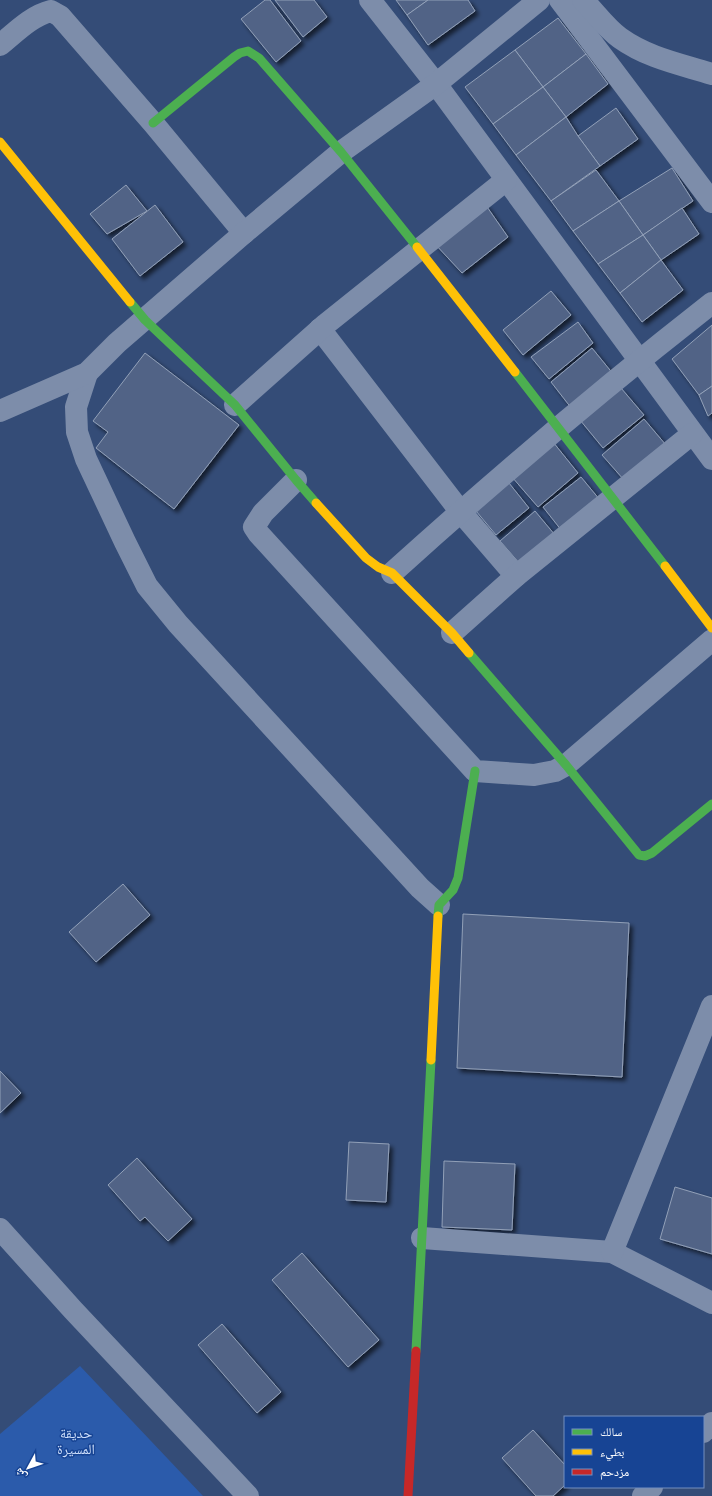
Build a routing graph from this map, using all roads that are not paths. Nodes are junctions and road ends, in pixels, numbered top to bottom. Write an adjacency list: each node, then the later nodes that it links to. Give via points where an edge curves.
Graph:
1 (370, 0): 7 (street)
2 (539, 0): 7 (street)
3 (560, 0): 12 (street)
4 (583, 0): 6 (street, via 619,37 640,50)
5 (0, 45): 8 (street, via 32,18 51,11 60,16)
6 (712, 74)
7 (436, 84): 10 (street); 11 (street)
8 (154, 123): 10 (street, via 234,57 248,51 259,58); 13 (street)
9 (0, 142): 16 (street)
10 (341, 152): 13 (street); 14 (street)
11 (506, 180): 14 (street); 18 (street)
12 (712, 202)
13 (244, 233): 16 (street)
14 (419, 249): 17 (street); 22 (street)
15 (712, 303): 18 (street)
16 (145, 320): 19 (street); 20 (street)
17 (320, 329): 20 (street); 27 (street)
18 (639, 360): 22 (street); 23 (street)
19 (87, 373): 21 (street); 36 (street, via 76,407 77,432 86,459 147,586 178,624 414,882)
20 (235, 405): 25 (street)
21 (0, 411)
22 (558, 426): 26 (street); 27 (street)
23 (692, 434): 24 (street); 26 (street)
24 (712, 459)
25 (296, 480): 28 (street, via 366,558); 34 (street, via 262,513 254,527)
26 (612, 498): 29 (street); 30 (street)
27 (460, 511): 28 (street); 29 (street)
28 (392, 573): 31 (street)
29 (516, 576): 31 (street)
30 (712, 628)
31 (452, 633): 33 (street)
32 (712, 640): 33 (street)
33 (566, 765): 34 (street, via 555,771 534,776); 35 (street, via 639,855 652,853)
34 (475, 771): 36 (street, via 458,878 453,890)
35 (712, 804)
36 (439, 905): 39 (street)
37 (712, 1006): 40 (street)
38 (0, 1229): 44 (street)
39 (422, 1238): 40 (street); 45 (street)
40 (612, 1252): 41 (street)
41 (712, 1303)
42 (712, 1423): 43 (street)
43 (704, 1431)
44 (248, 1496)
45 (408, 1496)

